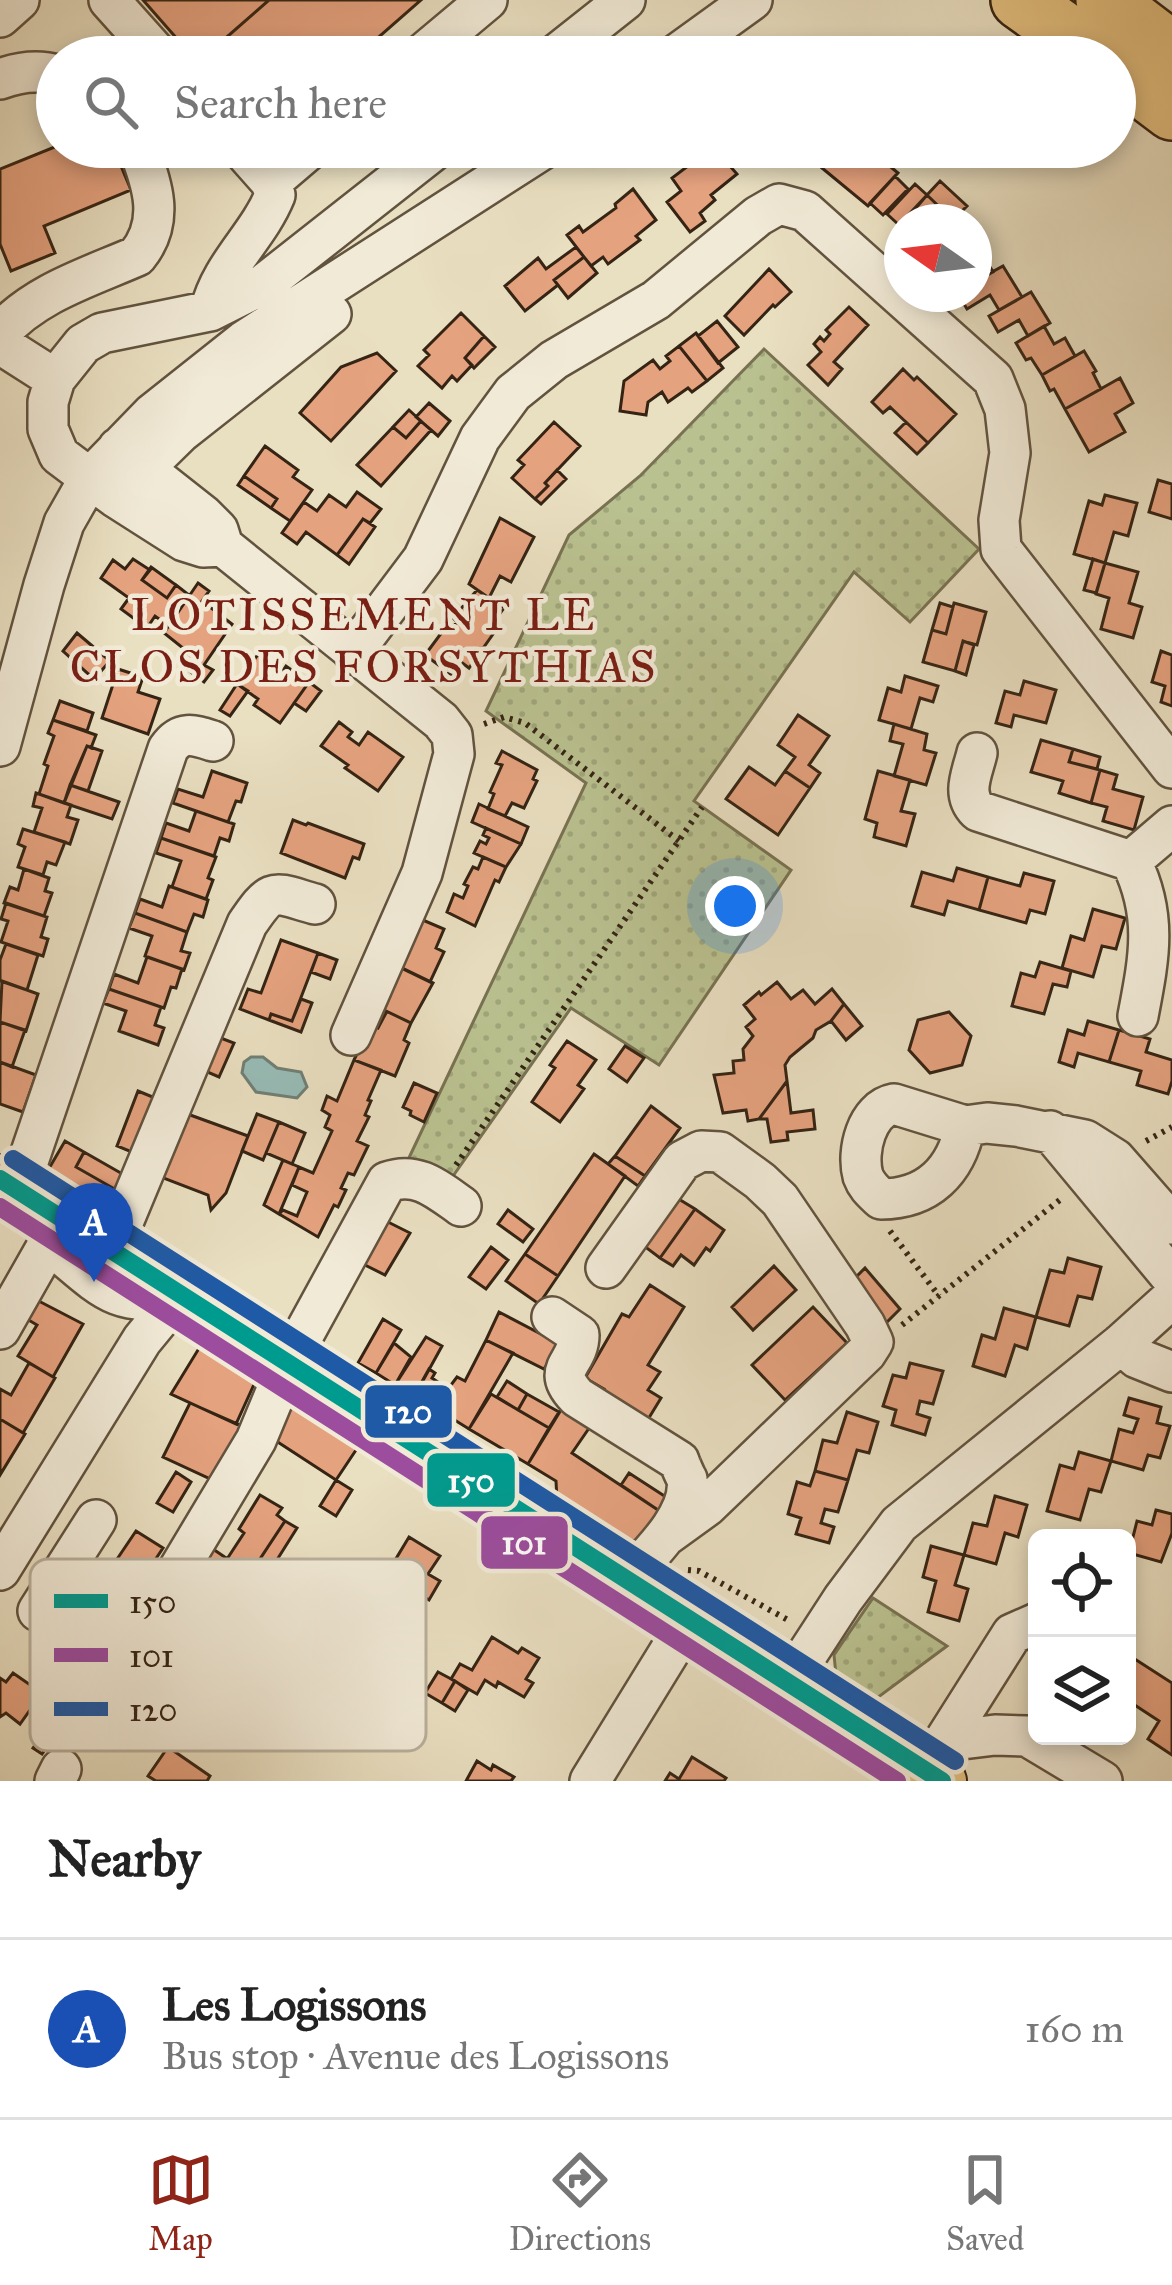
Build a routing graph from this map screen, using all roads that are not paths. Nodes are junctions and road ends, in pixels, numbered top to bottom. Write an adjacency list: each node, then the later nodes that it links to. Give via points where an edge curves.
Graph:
1 (19, 0): 8 (street)
2 (110, 0): 9 (street)
3 (487, 0): 10 (street)
4 (625, 0): 11 (street)
5 (752, 0): 12 (street)
6 (1020, 0): 13 (highway)
7 (1105, 0): 14 (highway)
8 (0, 17)
9 (142, 36)
10 (444, 36)
11 (580, 36)
12 (703, 36)
13 (1071, 36)
14 (1172, 51)
15 (36, 71): 16 (street)
16 (0, 79)
17 (1136, 84): 18 (highway)
18 (1172, 111)
19 (146, 168): 27 (street, via 155,221 137,256 39,299)
20 (259, 168): 25 (street)
21 (287, 168): 25 (street)
22 (411, 168): 26 (street, via 264,284)
23 (515, 168): 30 (street, via 244,341 152,415)
24 (521, 168): 30 (street, via 180,433)
25 (271, 182): 26 (street, via 268,214 216,287)
26 (210, 310): 29 (street, via 102,334)
27 (0, 333)
28 (0, 344): 29 (street)
29 (55, 379): 31 (street, via 48,429 59,455)
30 (132, 459): 31 (street); 32 (street, via 203,515)
31 (102, 488): 32 (street, via 184,541); 34 (street, via 64,524)
32 (223, 546): 33 (street)
33 (353, 652): 38 (street, via 423,559 480,439 513,393 656,300 779,205 805,211 993,379 1010,453 1001,548); 43 (street, via 441,721 454,754 422,873)
34 (10, 669): 36 (street)
35 (213, 741): 46 (street, via 189,734 168,749)
36 (0, 746)
37 (977, 753): 40 (street, via 968,790 978,811)
38 (1172, 768)
39 (1172, 826): 40 (street)
40 (1131, 860): 42 (street, via 1150,917)
41 (315, 904): 50 (street, via 265,898 247,924)
42 (1138, 1016)
43 (351, 1035)
44 (965, 1126): 44 (street, via 882,1106 862,1150 869,1189 881,1199 919,1194 960,1151); 45 (street, via 1050,1131)
45 (1101, 1168): 49 (street); 52 (street)
46 (9, 1185): 48 (main road)
47 (450, 1198): 58 (street, via 417,1178 387,1182)
48 (62, 1220): 50 (main road); 53 (street, via 65,1258 94,1282 147,1302); 56 (street)
49 (1172, 1224)
50 (111, 1251): 53 (main road)
51 (606, 1268): 61 (street, via 682,1161 720,1152 780,1200 873,1342 707,1506)
52 (1172, 1278)
53 (179, 1294): 58 (main road); 60 (street)
54 (1172, 1298): 57 (street)
55 (552, 1317): 61 (street, via 579,1335 564,1368 566,1386 679,1461 684,1501)
56 (0, 1330)
57 (1120, 1344): 59 (street); 68 (street, via 899,1524)
58 (288, 1363): 63 (street, via 256,1440); 65 (main road)
59 (1172, 1372)
60 (49, 1491): 62 (street, via 107,1527); 64 (street)
61 (667, 1535): 65 (street)
62 (81, 1559)
63 (185, 1559)
64 (0, 1570)
65 (627, 1579): 66 (main road)
66 (682, 1601): 68 (main road); 70 (street)
67 (1028, 1627): 69 (street, via 1012,1634)
68 (789, 1682): 69 (main road)
69 (934, 1769): 71 (street, via 994,1735 1027,1736)
70 (590, 1781)
71 (1102, 1781)

